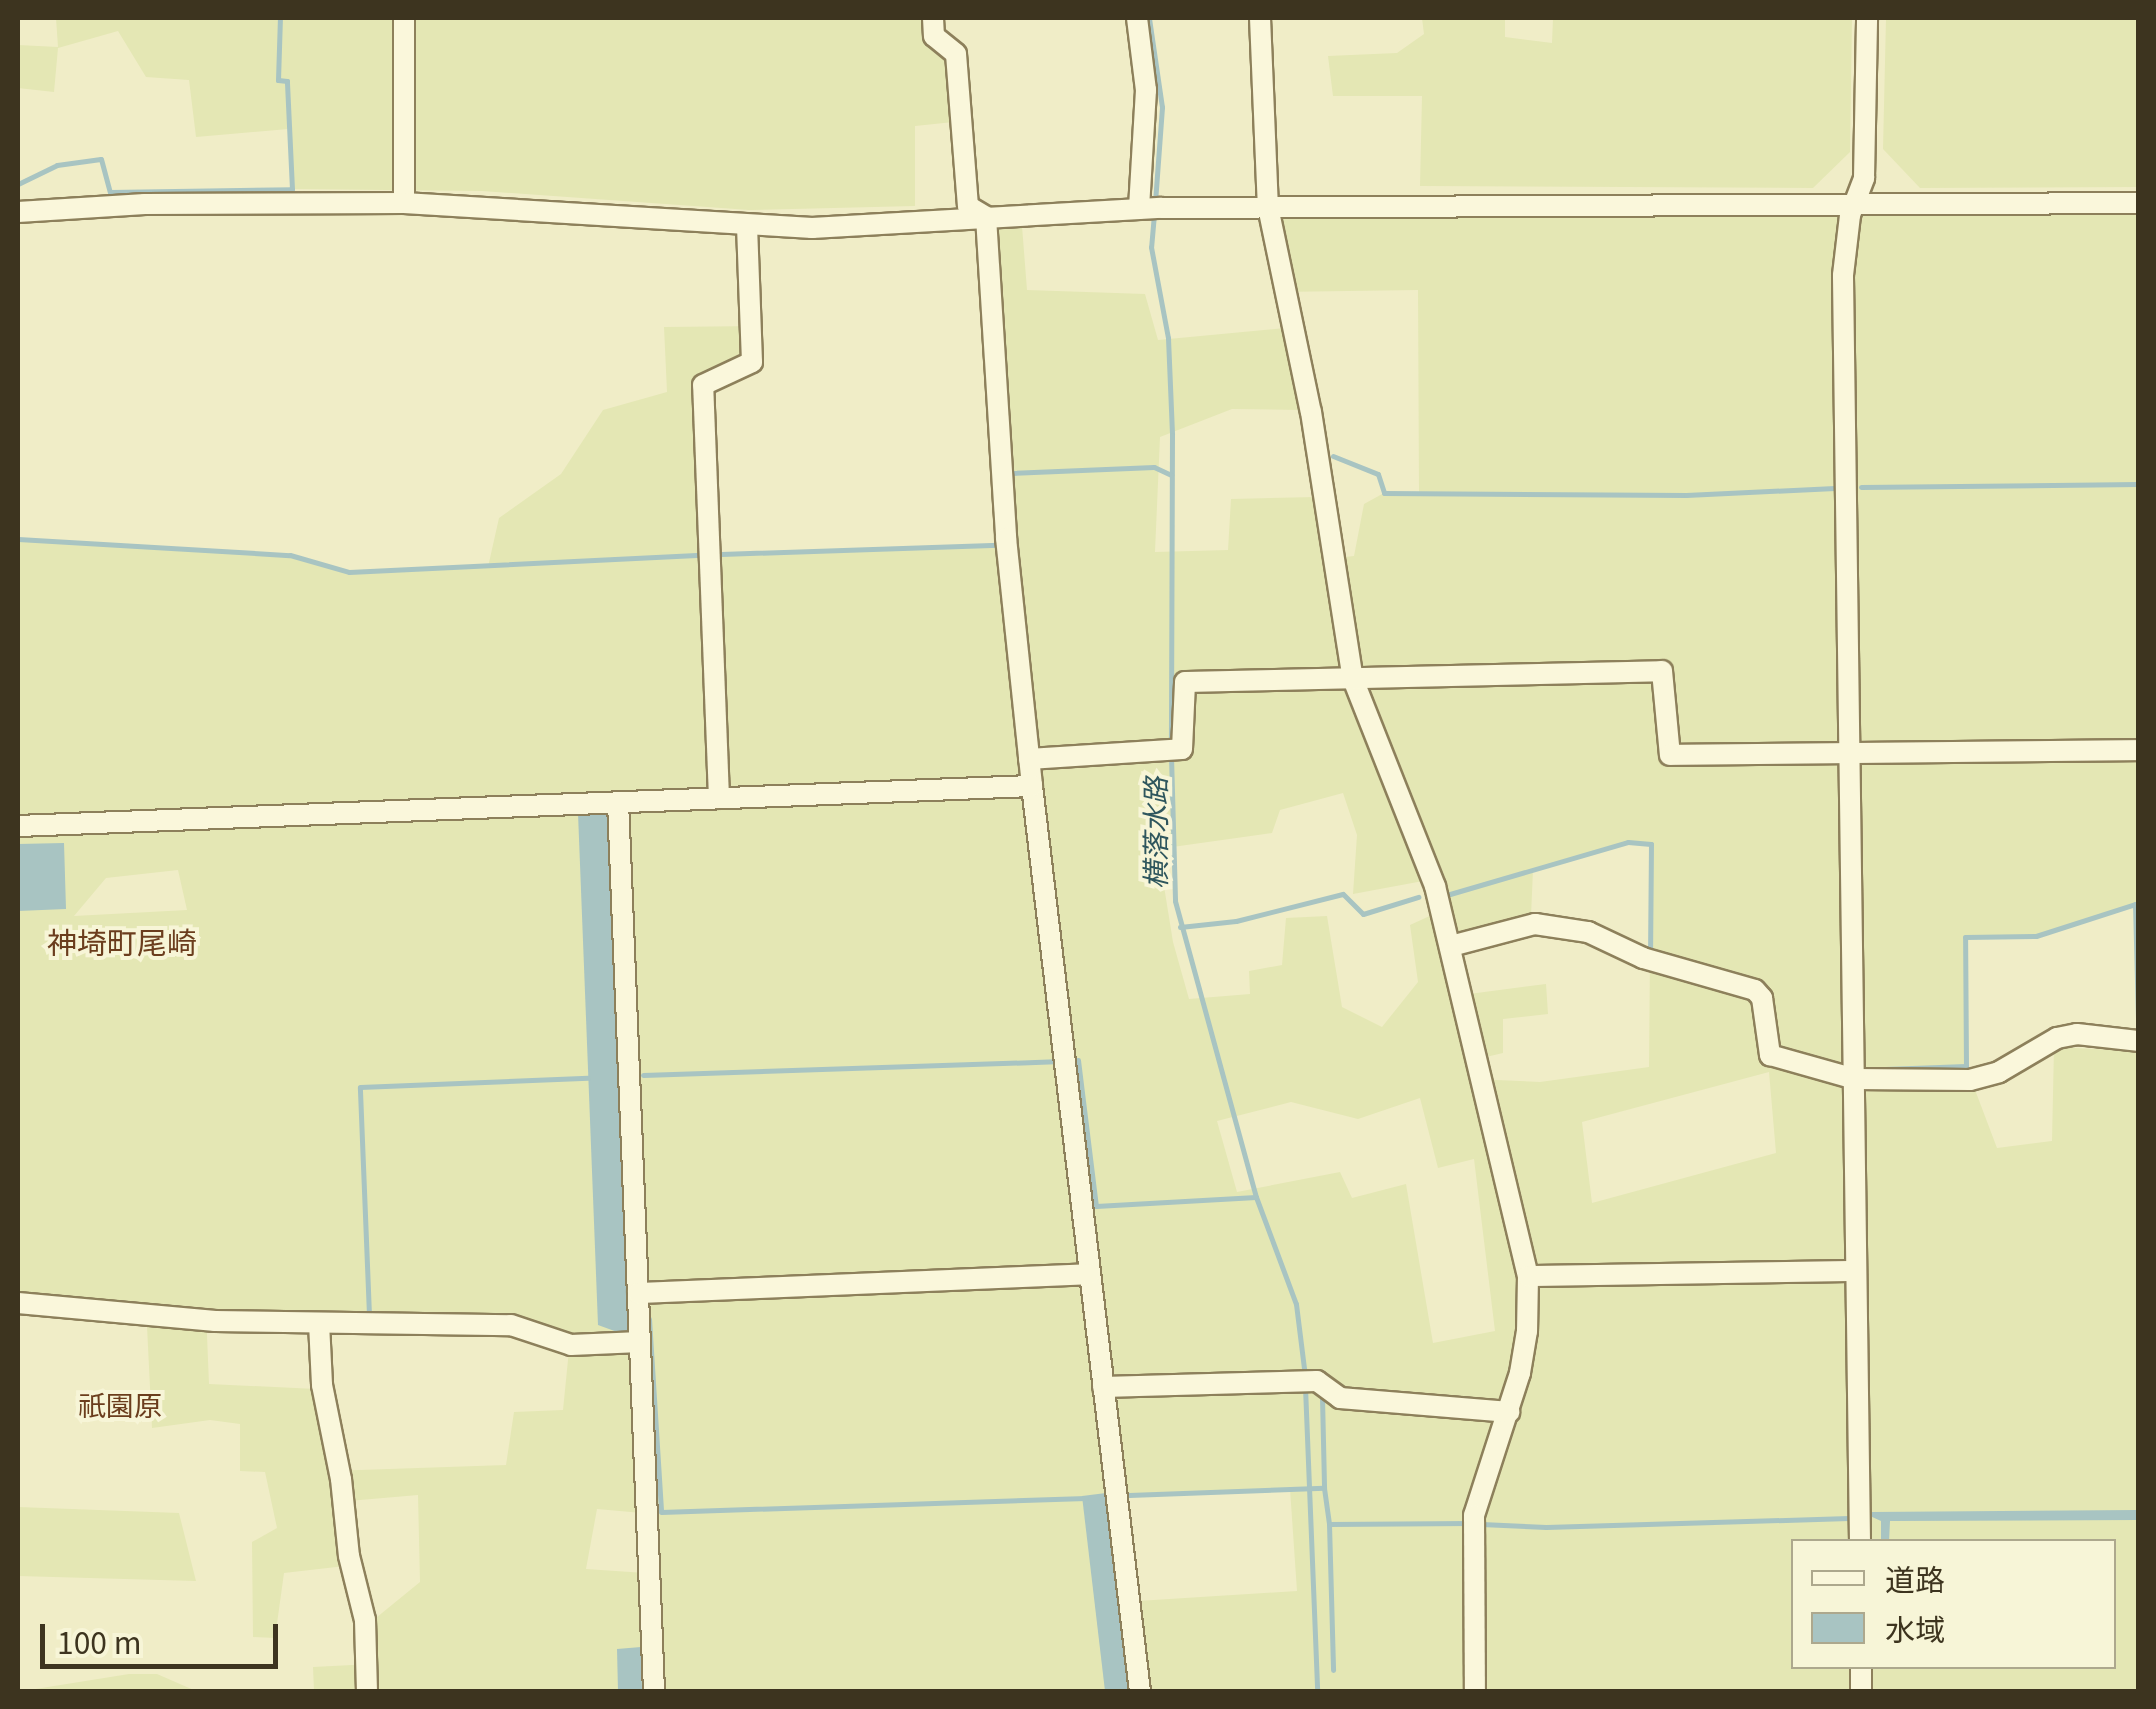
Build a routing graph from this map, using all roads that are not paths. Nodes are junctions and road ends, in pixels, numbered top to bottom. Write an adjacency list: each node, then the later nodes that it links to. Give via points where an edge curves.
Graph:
1 (404, 18): 6 (street)
2 (934, 18): 12 (street, via 934,36 956,54 968,206)
3 (1137, 18): 10 (street)
4 (1260, 18): 9 (street)
5 (1867, 18): 8 (street, via 1864,178)
6 (404, 203): 11 (street, via 145,204); 13 (street)
7 (2138, 203): 8 (street)
8 (1856, 204): 9 (street); 16 (street, via 1843,275)
9 (1268, 207): 10 (street); 14 (street, via 1311,412)
10 (1150, 209): 12 (street)
11 (18, 212)
12 (986, 217): 13 (street); 17 (street, via 1006,538)
13 (747, 226): 19 (street, via 752,362 703,386)
14 (1353, 678): 16 (street, via 1662,671 1670,755); 17 (street, via 1184,682 1182,749); 22 (street, via 1435,886)
15 (2138, 750): 16 (street)
16 (1850, 755): 24 (street)
17 (1030, 759): 18 (street)
18 (1032, 786): 19 (street); 26 (street)
19 (719, 798): 20 (street)
20 (618, 802): 21 (street); 29 (street)
21 (18, 826)
22 (1451, 946): 24 (street, via 1534,924 1588,932 1643,958 1755,990 1762,998 1770,1056); 27 (street)
23 (2138, 1041): 24 (street, via 2057,1038 2000,1072 1970,1080)
24 (1855, 1079): 25 (street)
25 (1854, 1271): 27 (street); 33 (street)
26 (1090, 1274): 29 (street); 31 (street)
27 (1528, 1276): 32 (street, via 1527,1331)
28 (18, 1303): 30 (street)
29 (639, 1316): 30 (street, via 571,1345 511,1324); 35 (street)
30 (319, 1323): 34 (street, via 322,1385 365,1620)
31 (1103, 1387): 32 (street, via 1317,1381 1340,1398); 36 (street)
32 (1510, 1412): 37 (street, via 1474,1523)
33 (1860, 1539)
34 (367, 1692)
35 (654, 1692)
36 (1140, 1692)
37 (1475, 1692)

